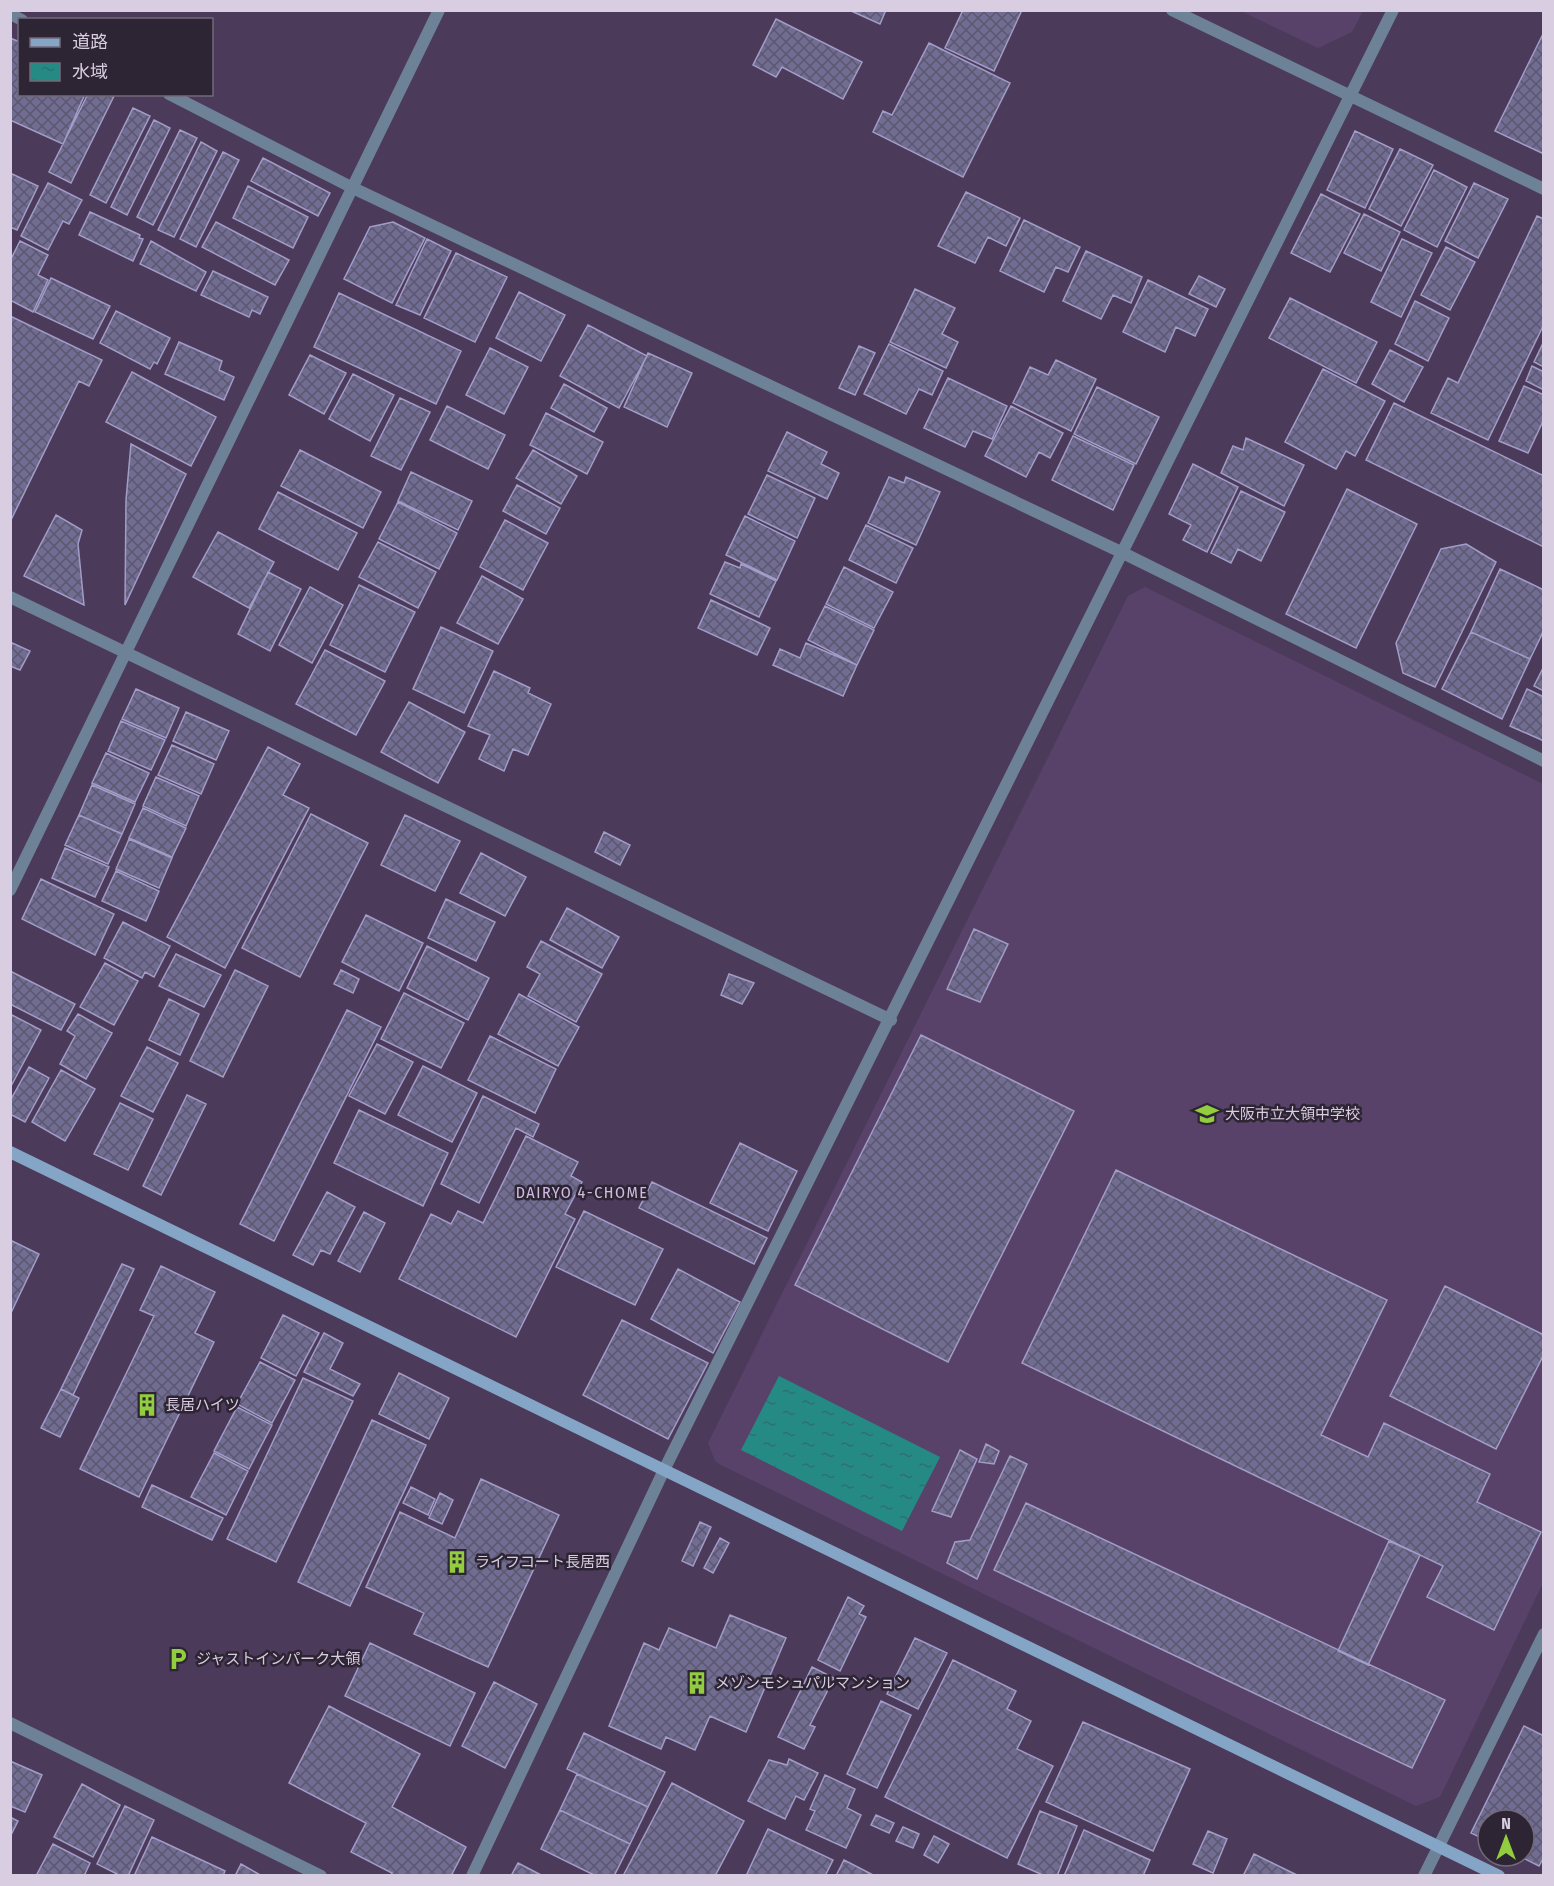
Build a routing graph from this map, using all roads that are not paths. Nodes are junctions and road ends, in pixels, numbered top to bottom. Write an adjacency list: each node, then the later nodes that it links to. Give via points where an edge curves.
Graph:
1 (439, 10): 6 (street)
2 (1172, 10): 5 (street)
3 (1393, 10): 5 (street)
4 (174, 96): 6 (street)
5 (1350, 98): 7 (street); 8 (street)
6 (353, 188): 8 (street); 10 (street)
7 (1544, 189)
8 (1123, 553): 11 (street); 13 (street)
9 (10, 597): 10 (street)
10 (126, 653): 12 (street); 13 (street)
11 (1544, 761)
12 (10, 890)
13 (891, 1020): 15 (street)
14 (10, 1152): 15 (street)
15 (664, 1470): 18 (street); 20 (street)
16 (1544, 1634): 18 (street)
17 (10, 1724): 19 (street)
18 (1438, 1846): 21 (street); 22 (street)
19 (321, 1875)
20 (472, 1875)
21 (1424, 1875)
22 (1499, 1875)

